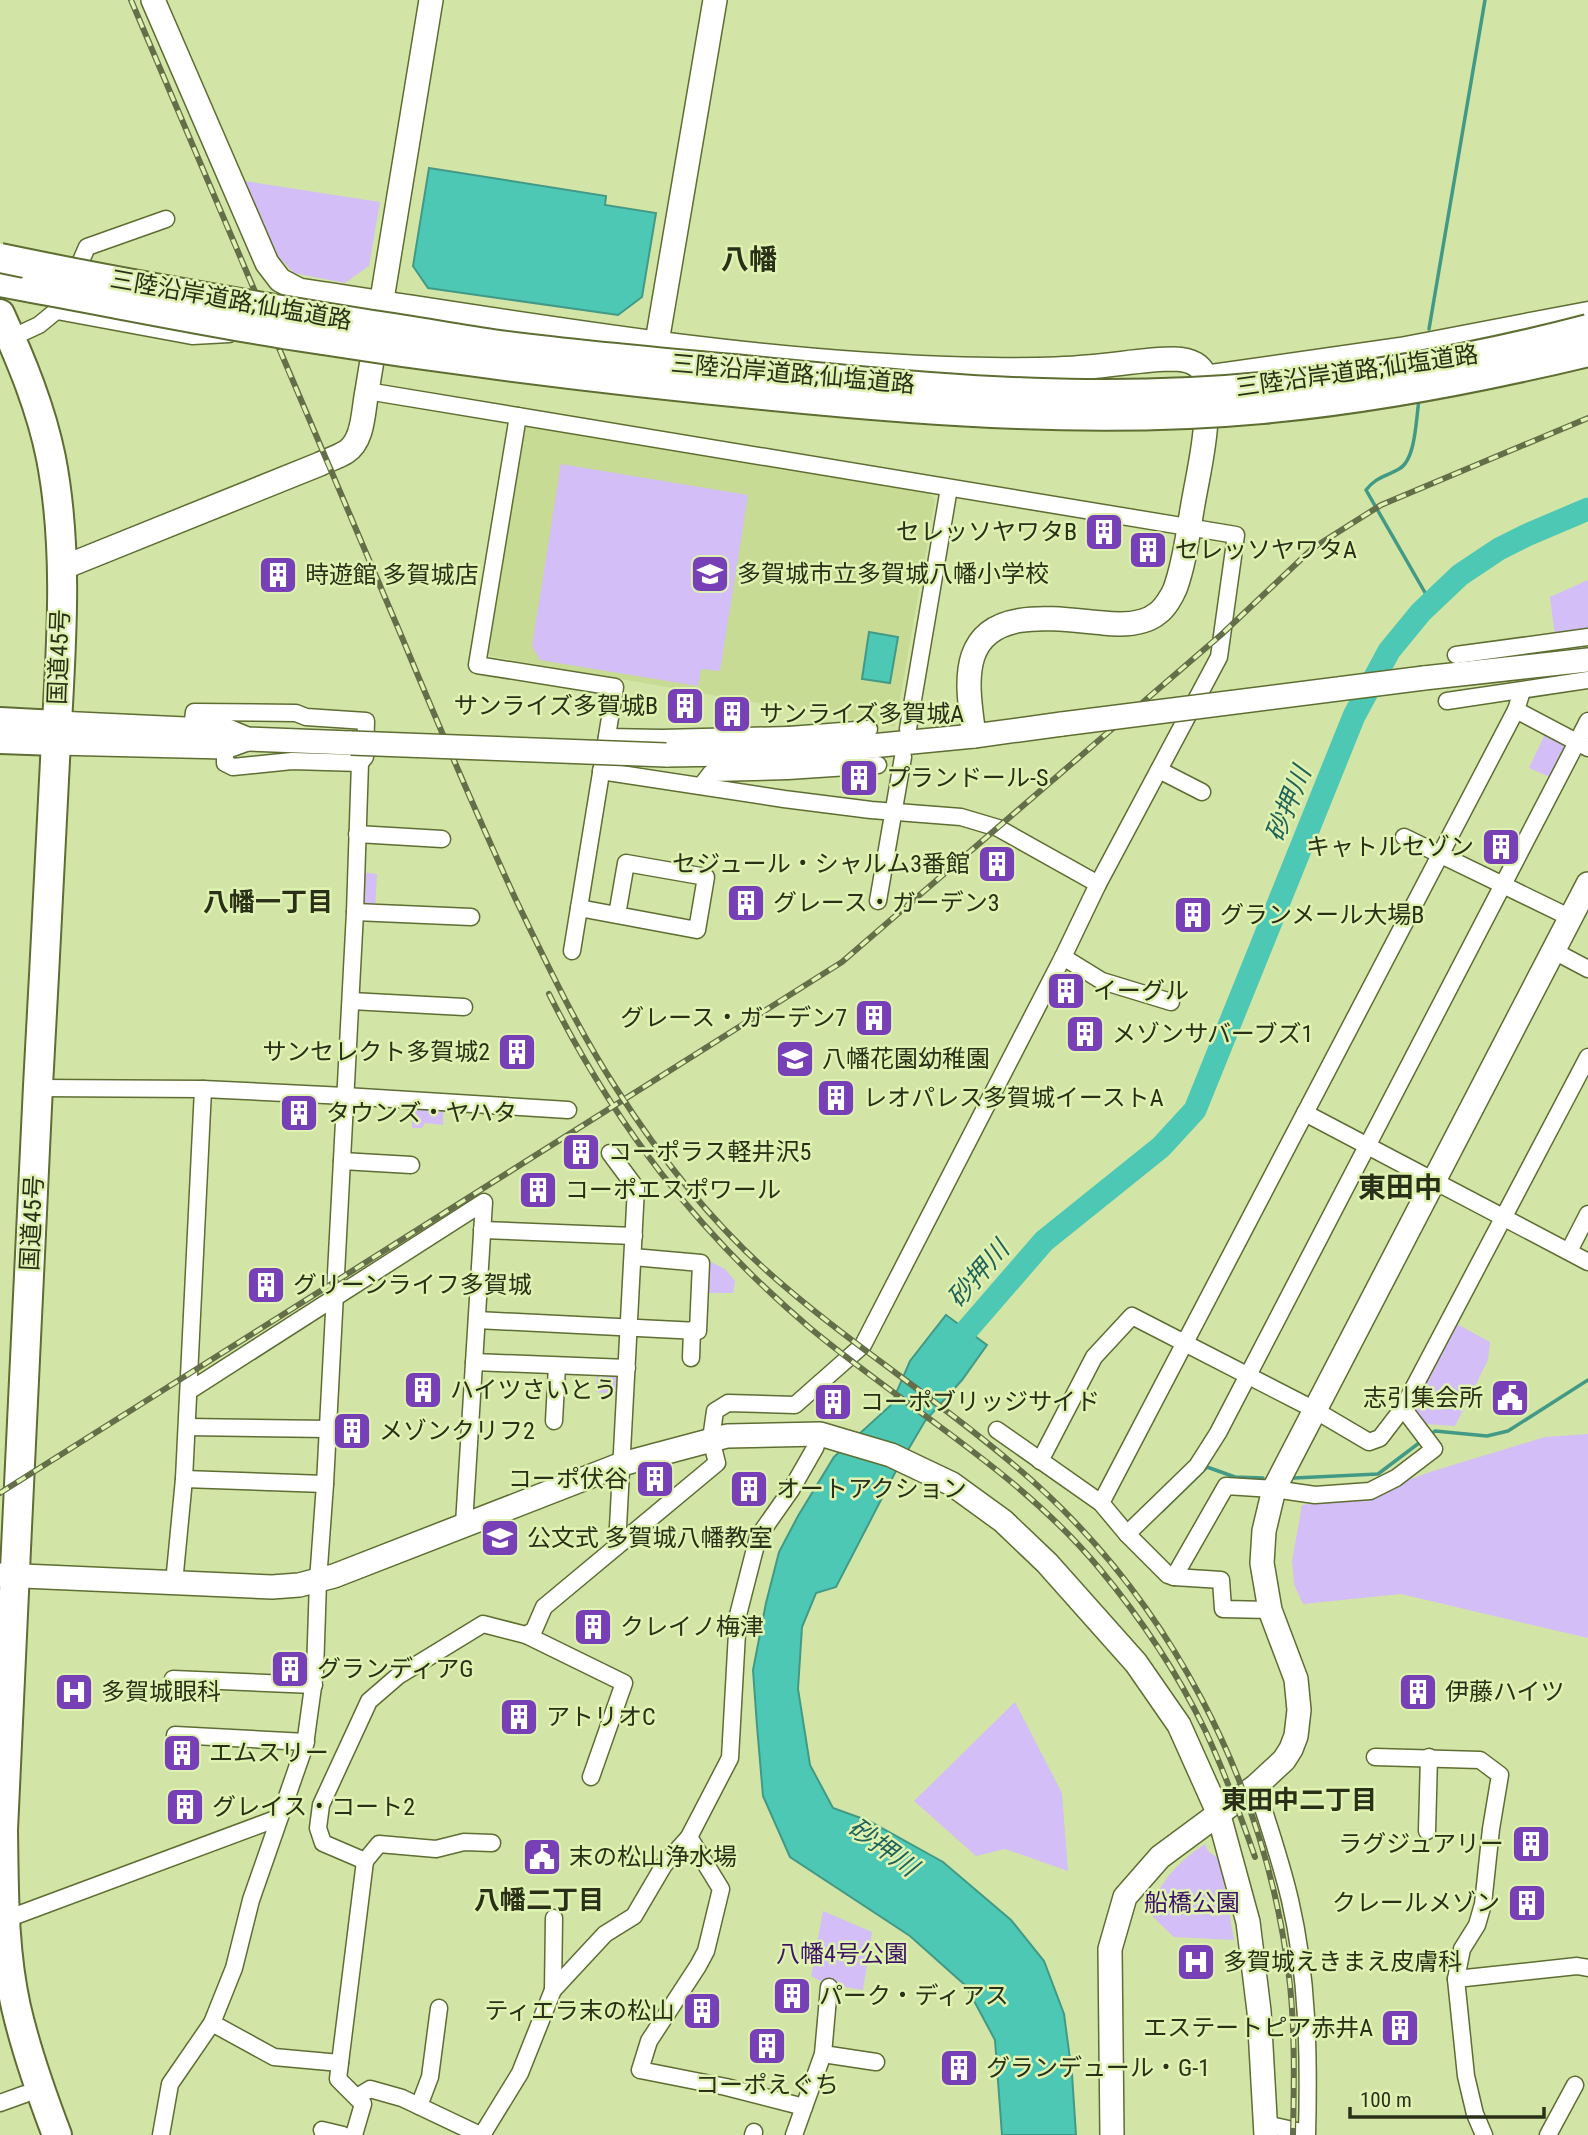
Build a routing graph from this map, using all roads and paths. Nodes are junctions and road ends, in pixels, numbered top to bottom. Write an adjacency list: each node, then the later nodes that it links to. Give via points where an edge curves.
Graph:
1 (153, 0): 7 (street, via 273,271 299,290)
2 (431, 0): 7 (street)
3 (715, 0): 13 (street)
4 (166, 219): 9 (street, via 87,247)
5 (0, 258): 10 (highway, 三陸沿岸道路;仙塩道路, bridge, via 233,303 500,345 990,391 1088,394 1257,388 1441,364)
6 (0, 283): 14 (highway, 三陸沿岸道路;仙塩道路, bridge, via 292,335 496,365 894,408 989,413 1088,416 1260,409 1445,383)
7 (381, 303): 13 (street); 16 (street)
8 (1588, 310): 15 (street, via 1400,346)
9 (57, 311): 11 (street, via 192,336); 12 (street, via 39,325)
10 (1588, 329)
11 (229, 334)
12 (4, 337): 20 (highway, 国道45号, via 33,393 51,456); 33 (highway, 国道45号, via 42,499)
13 (657, 342): 15 (street, via 747,354 965,369 1082,368 1171,359 1188,360)
14 (1588, 352)
15 (1204, 374): 19 (street, via 1208,382 1206,433)
16 (367, 391): 17 (street); 20 (street, via 359,435 347,452)
17 (518, 416): 18 (street); 35 (street, via 477,664 615,687)
18 (949, 488): 19 (street); 32 (street)
19 (1189, 527): 34 (street, via 1173,594 1158,613 1118,625 1028,618 994,628 985,636 972,656); 44 (street, via 1236,535 1219,657)
20 (62, 568): 33 (highway, 国道45号)
21 (1588, 637): 22 (street)
22 (1456, 655)
23 (1588, 660): 34 (street, bridge)
24 (1588, 680): 25 (street)
25 (1522, 691): 26 (street); 27 (street)
26 (1447, 701)
27 (1516, 710): 38 (street); 53 (street)
28 (0, 720): 33 (main road)
29 (1588, 721): 38 (street)
30 (192, 728): 33 (street); 36 (street, via 228,731); 40 (street, via 194,712 296,713 366,721 365,757)
31 (869, 729): 35 (street, via 789,737)
32 (908, 729)
33 (49, 732): 37 (main road); 39 (street); 71 (highway, 国道45号); 116 (highway, 国道45号, via 23,1144)
34 (974, 736): 40 (street, bridge, via 799,753)
35 (607, 737): 45 (street)
36 (247, 739): 39 (street); 40 (street)
37 (0, 741)
38 (1583, 745): 54 (street)
39 (225, 747): 40 (street, via 225,763 233,767)
40 (356, 753): 50 (street)
41 (903, 757): 49 (street)
42 (878, 765): 43 (street)
43 (788, 769): 46 (street, via 711,773); 48 (street)
44 (1159, 770): 47 (street); 55 (street)
45 (601, 771): 46 (street); 58 (street)
46 (701, 786): 48 (street)
47 (1202, 792)
48 (783, 799): 49 (street)
49 (894, 811): 55 (street, via 961,817 998,828); 57 (street)
50 (357, 834): 52 (street); 59 (street)
51 (1404, 837): 53 (street)
52 (442, 839)
53 (1440, 855): 54 (street); 75 (street)
54 (1502, 883): 62 (street); 76 (street)
55 (1098, 884): 65 (street)
56 (1588, 884): 62 (street)
57 (877, 901)
58 (579, 908): 60 (street); 63 (street)
59 (355, 912): 61 (street); 67 (street)
60 (617, 915): 60 (street, via 697,930 706,877 626,863)
61 (471, 917)
62 (1571, 918): 64 (street)
63 (572, 951)
64 (1554, 951): 66 (street); 80 (street)
65 (1063, 957): 68 (street, via 1102,981); 106 (street, via 863,1345 795,1405 727,1403 715,1410)
66 (1588, 969)
67 (351, 1001): 69 (street); 73 (street)
68 (1171, 1002)
69 (464, 1007)
70 (1588, 1057): 82 (street)
71 (38, 1088): 72 (street); 116 (highway, 国道45号)
72 (203, 1090): 73 (street); 98 (street)
73 (345, 1096): 74 (street); 78 (street)
74 (568, 1110)
75 (1305, 1113): 76 (street); 92 (street)
76 (1368, 1147): 80 (street); 97 (street)
77 (610, 1153): 84 (street, via 636,1188)
78 (342, 1161): 79 (street); 88 (street)
79 (411, 1165)
80 (1433, 1180): 82 (street); 100 (street)
81 (1588, 1214): 85 (street)
82 (1504, 1218): 85 (street); 99 (street)
83 (482, 1230): 84 (street); 88 (street, via 484,1202); 89 (street)
84 (634, 1237): 86 (street)
85 (1569, 1251): 87 (street)
86 (633, 1257): 90 (street); 91 (street, via 701,1264 698,1331)
87 (1588, 1262)
88 (335, 1296): 98 (street); 103 (street)
89 (477, 1320): 90 (street); 94 (street)
90 (629, 1327): 91 (street); 96 (street)
91 (692, 1330): 93 (street)
92 (1185, 1343): 97 (street); 107 (street, via 1132,1316 1094,1357); 112 (street)
93 (691, 1357)
94 (474, 1362): 95 (street); 113 (street)
95 (557, 1366): 96 (street); 101 (street)
96 (627, 1368): 108 (street)
97 (1248, 1375): 100 (street); 114 (street, via 1197,1466)
98 (188, 1391): 102 (street)
99 (1403, 1408): 100 (street, via 1380,1438 1369,1442); 111 (street, via 1434,1449 1396,1478 1370,1490 1315,1495)
100 (1313, 1409): 111 (street)
101 (554, 1421)
102 (187, 1427): 103 (street); 109 (street)
103 (328, 1429): 110 (street)
104 (997, 1430): 107 (street)
105 (828, 1437): 106 (street, via 742,1434); 130 (street, via 891,1455 952,1484 1048,1563 1136,1663 1179,1725); 133 (street, via 815,1448 758,1537 738,1615 730,1758)
106 (711, 1438): 108 (street); 115 (street, via 717,1463)
107 (1040, 1461): 112 (street)
108 (622, 1464): 113 (street); 115 (street)
109 (184, 1479): 110 (street); 119 (street)
110 (325, 1483): 118 (street)
111 (1274, 1489): 117 (street, via 1226,1486); 120 (street, via 1262,1563)
112 (1101, 1503): 114 (street)
113 (464, 1524): 118 (street)
114 (1127, 1534): 117 (street)
115 (617, 1546): 121 (street, via 544,1607 534,1630)
116 (5, 1568): 119 (street); 137 (highway, 国道45号)
117 (1174, 1577): 120 (street, via 1221,1580 1223,1609)
118 (318, 1581): 119 (street, via 272,1587); 123 (street)
119 (174, 1583)
120 (1270, 1610): 129 (street, via 1296,1679 1299,1710 1291,1749)
121 (526, 1635): 128 (street, via 624,1683); 135 (street, via 483,1624 398,1676 369,1701 321,1805 318,1828 323,1843)
122 (173, 1679): 123 (street)
123 (314, 1685): 125 (street)
124 (175, 1735): 125 (street)
125 (306, 1742): 131 (street)
126 (1375, 1757): 127 (street)
127 (1429, 1757): 132 (street); 139 (street, via 1480,1760 1500,1775 1483,1904 1462,1949)
128 (591, 1777)
129 (1256, 1786): 130 (street); 164 (street, via 1290,1900 1299,1951 1306,2021)
130 (1218, 1812): 154 (street, via 1248,1922 1264,2064); 162 (street, via 1160,1857 1125,1897 1111,1950)
131 (278, 1818): 137 (street); 144 (street, via 234,1968)
132 (1427, 1831)
133 (689, 1837): 141 (street, via 664,1865 634,1916 605,1934); 152 (street, via 721,1889 706,1951 649,2041 640,2070)
134 (492, 1843): 135 (street, via 464,1842 436,1849 379,1844)
135 (365, 1861): 147 (street)
136 (554, 1918): 141 (street)
137 (4, 1920): 156 (highway, 国道45号, via 16,2006)
138 (1588, 1968): 139 (street)
139 (1457, 1979): 165 (street, via 1466,2076)
140 (829, 1987): 145 (street)
141 (553, 1990): 160 (street, via 520,2073)
142 (0, 2003): 150 (highway, via 12,2055)
143 (439, 2008): 151 (street, via 430,2077)
144 (212, 2023): 147 (street, via 274,2057); 157 (street, via 170,2084)
145 (823, 2054): 146 (street); 152 (street)
146 (876, 2062)
147 (340, 2063): 149 (street, via 338,2079)
148 (1575, 2085): 166 (street)
149 (357, 2097): 151 (street, via 370,2089); 159 (street, via 363,2104)
150 (13, 2099): 155 (highway)
151 (419, 2106): 160 (street)
152 (804, 2107): 161 (street)
153 (322, 2130): 158 (street)
154 (1266, 2130): 163 (street)
155 (39, 2135)
156 (57, 2135)
157 (160, 2135)
158 (343, 2135)
159 (354, 2135)
160 (481, 2135)
161 (794, 2135)
162 (1112, 2135)
163 (1301, 2135)
164 (1307, 2135)
165 (1484, 2135)
166 (1548, 2135)

